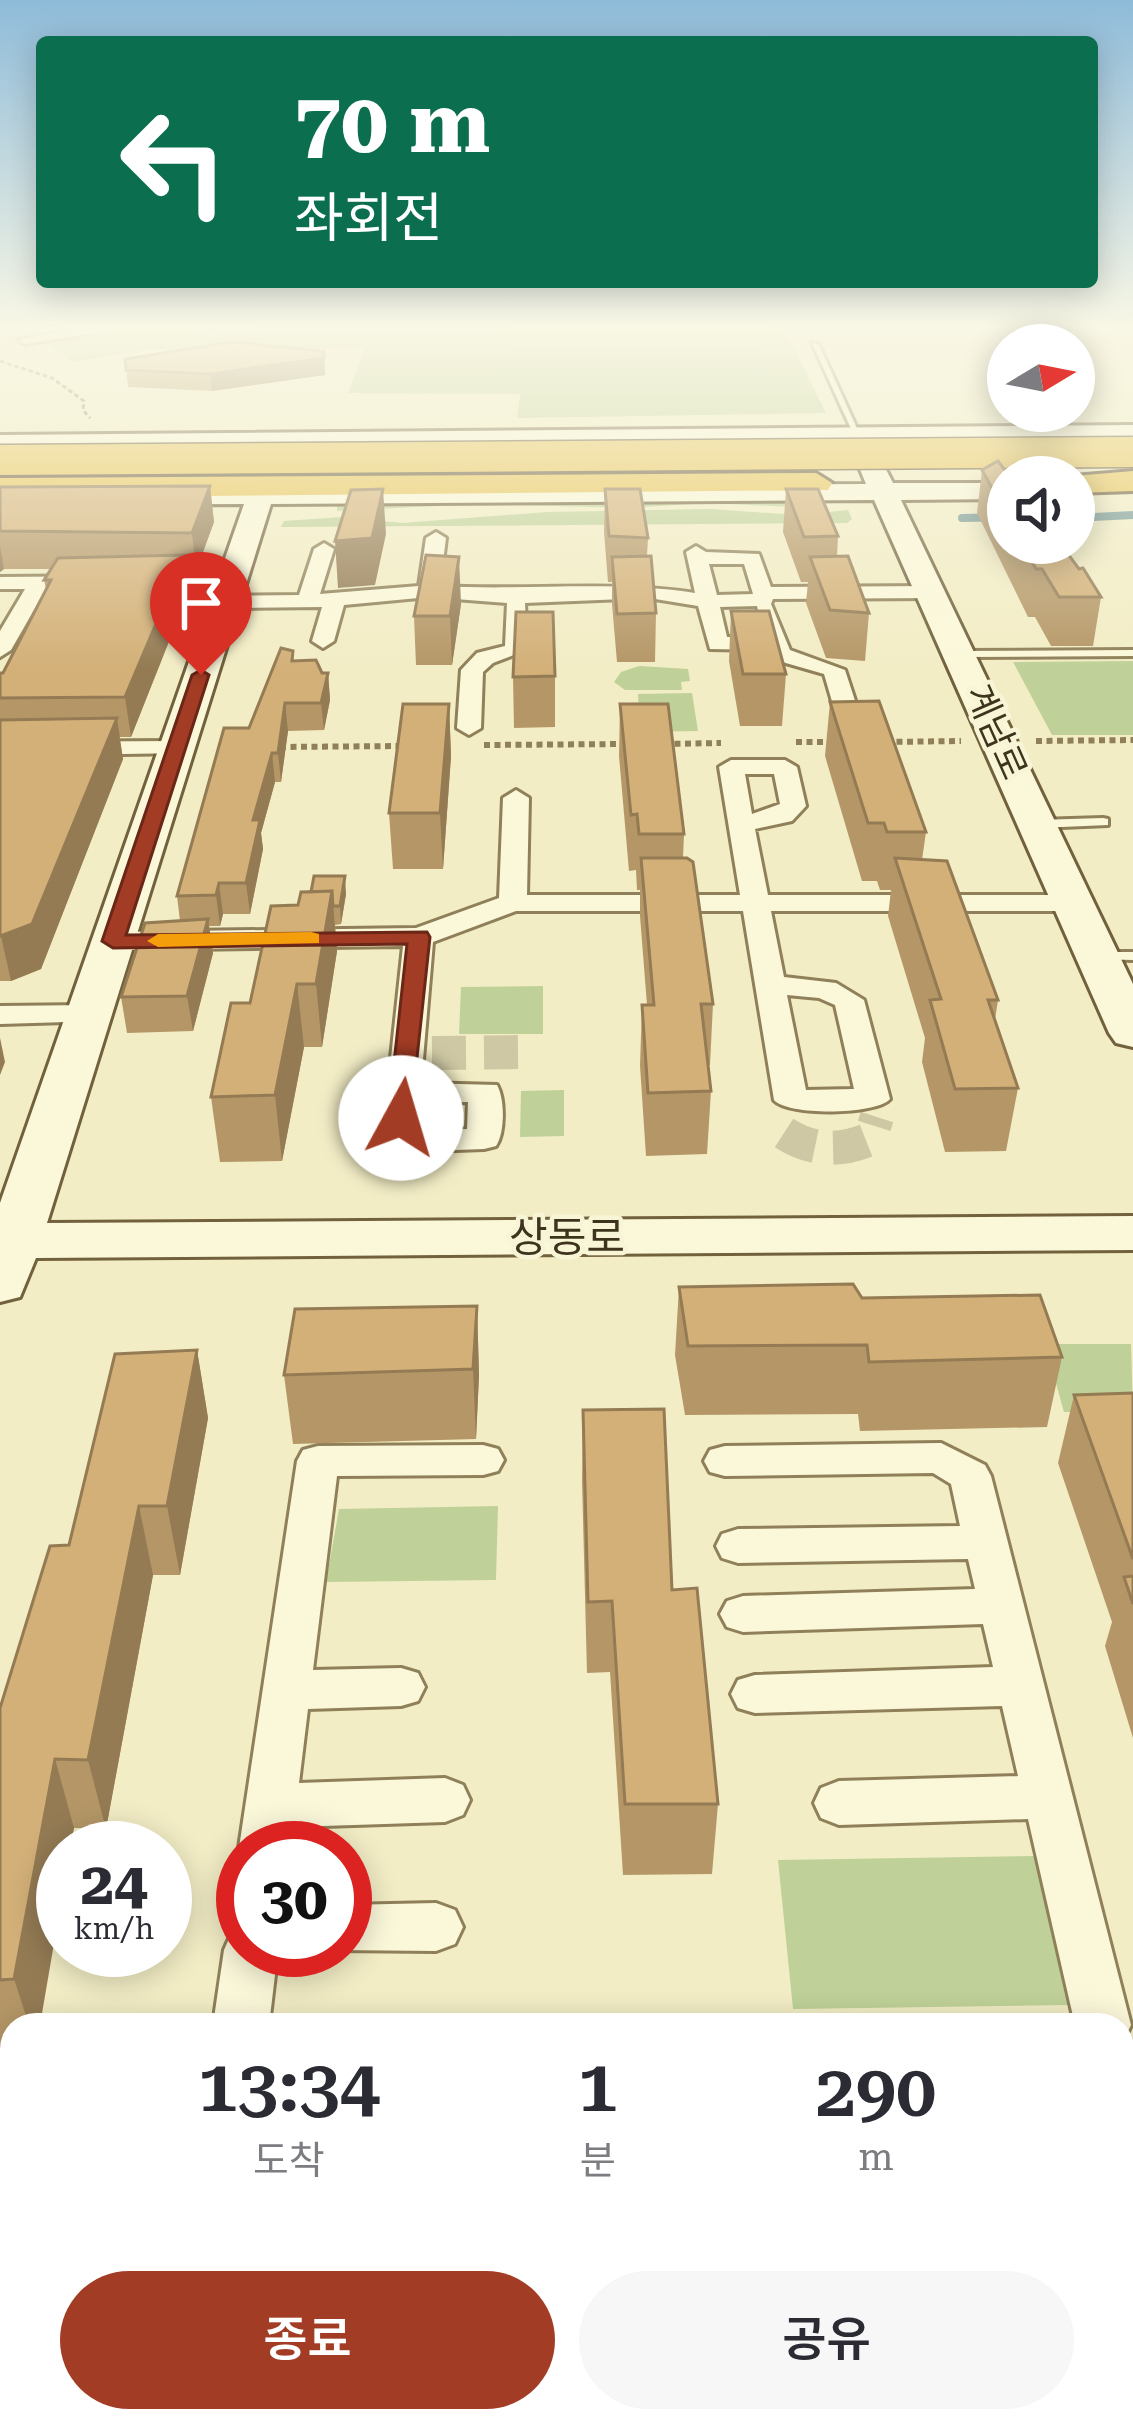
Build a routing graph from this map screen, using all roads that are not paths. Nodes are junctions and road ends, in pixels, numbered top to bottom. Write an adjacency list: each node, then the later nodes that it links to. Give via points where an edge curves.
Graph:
1 (125, 442): 4 (street)
2 (727, 442): 4 (highway)
3 (861, 442): 14 (street, 계남로)
4 (0, 443)
5 (1133, 452): 6 (highway, bridge)
6 (0, 460)
7 (1133, 470): 8 (highway)
8 (0, 478)
9 (1095, 486): 10 (highway)
10 (1133, 486)
11 (987, 487): 13 (highway)
12 (987, 488): 14 (street)
13 (0, 492): 15 (street)
14 (884, 492): 15 (street); 22 (street, 계남로)
15 (260, 496): 20 (street)
16 (436, 538): 21 (street)
17 (324, 549): 26 (street)
18 (0, 583): 19 (street)
19 (39, 583): 20 (street); 30 (street)
20 (228, 591): 26 (street); 35 (street)
21 (429, 591): 23 (street); 25 (street)
22 (932, 592): 24 (street); 32 (street, 계남로)
23 (516, 597): 27 (street, via 650,592); 34 (street, via 515,650 472,670)
24 (763, 597): 27 (street); 27 (street, via 752,558 697,555); 29 (street)
25 (335, 599): 26 (street); 28 (street)
26 (307, 601)
27 (707, 601): 29 (street, via 718,644)
28 (323, 641)
29 (777, 643): 33 (street, via 780,654 834,670)
30 (0, 650)
31 (1133, 653): 32 (lane)
32 (960, 654): 40 (street, 계남로)
33 (850, 722)
34 (476, 737)
35 (176, 748): 36 (street); 45 (street)
36 (0, 749)
37 (516, 798): 41 (street)
38 (1103, 822): 40 (lane)
39 (742, 824): 42 (street)
40 (1038, 824): 43 (street, 계남로)
41 (513, 903): 42 (street); 44 (street)
42 (759, 903): 43 (street); 47 (street)
43 (1074, 903): 46 (street, 계남로)
44 (419, 937): 45 (street); 51 (street, via 420,1053)
45 (113, 941): 48 (street)
46 (1116, 956): 50 (street, 계남로)
47 (772, 985): 47 (street, via 791,1100 875,1108 849,1000 825,989)
48 (89, 1014): 49 (street); 53 (street)
49 (0, 1015)
50 (1133, 1033)
51 (403, 1093)
52 (1133, 1233): 53 (street, 상동로)
53 (5, 1255)
54 (483, 1460): 62 (street, via 319,1461)
55 (725, 1461): 56 (street, via 941,1458 970,1476)
56 (986, 1542): 57 (street); 58 (street)
57 (738, 1546)
58 (1001, 1606): 59 (street); 60 (street)
59 (743, 1614)
60 (1020, 1686): 63 (street); 64 (street)
61 (401, 1687): 62 (street)
62 (287, 1690): 67 (street)
63 (755, 1694)
64 (1048, 1798): 66 (street); 73 (street)
65 (446, 1800): 68 (street)
66 (839, 1803)
67 (269, 1821)
68 (308, 1821)
69 (436, 1927): 70 (street)
70 (372, 1929)
71 (247, 1977): 72 (street)
72 (243, 2013)
73 (1100, 2013)

